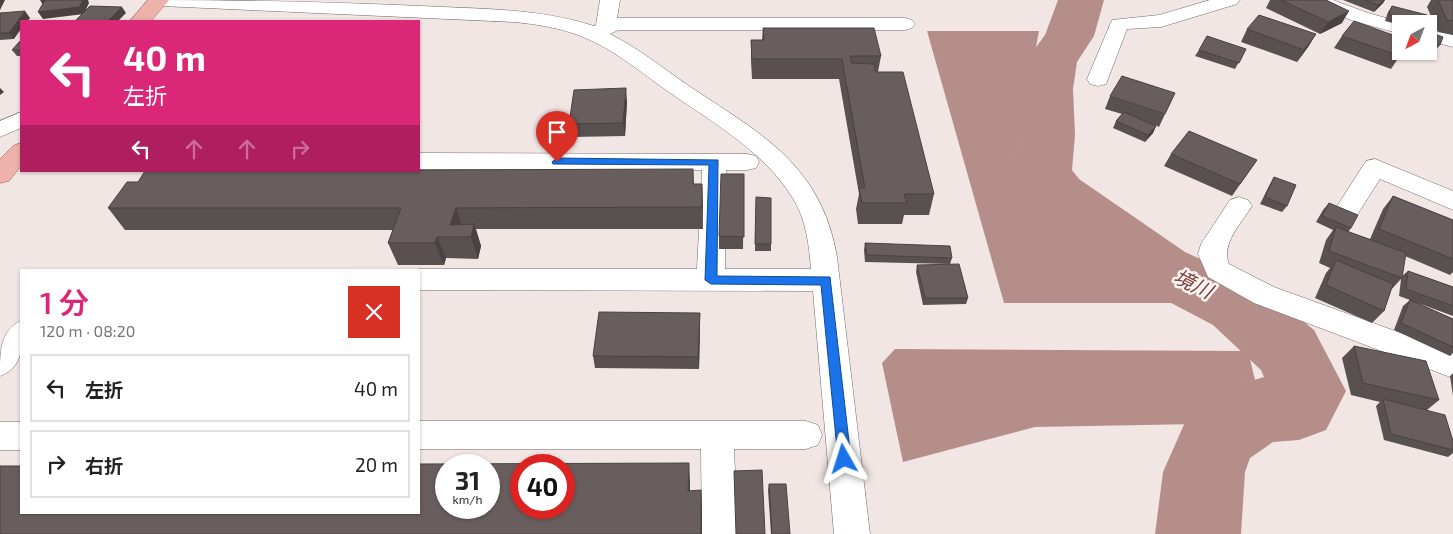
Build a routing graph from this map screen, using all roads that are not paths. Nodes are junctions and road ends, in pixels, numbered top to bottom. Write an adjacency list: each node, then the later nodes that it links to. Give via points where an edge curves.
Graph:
1 (160, 0): 5 (main road); 8 (street, via 535,18)
2 (610, 0): 8 (street)
3 (1230, 0): 11 (street, via 1161,21 1119,24)
4 (1315, 0): 7 (street)
5 (141, 20)
6 (905, 24): 8 (street, via 618,24)
7 (1392, 26)
8 (600, 31): 24 (street, via 752,140 789,174 816,219)
9 (1438, 37): 10 (street)
10 (1453, 41)
11 (1098, 79)
12 (20, 120): 13 (street)
13 (0, 130)
14 (20, 152): 18 (main road)
15 (420, 161): 16 (street)
16 (714, 162): 17 (street); 23 (street)
17 (747, 162)
18 (0, 175)
19 (1453, 201): 21 (street, via 1375,167)
20 (1239, 206): 27 (street, via 1214,244 1212,254 1218,270 1264,294)
21 (1348, 209)
22 (420, 280): 23 (street)
23 (711, 280): 24 (street)
24 (826, 280): 32 (street)
25 (20, 334): 26 (street)
26 (0, 363)
27 (1453, 365)
28 (420, 435): 29 (street)
29 (716, 435): 30 (street); 31 (street)
30 (806, 435)
31 (720, 534)
32 (852, 534)

